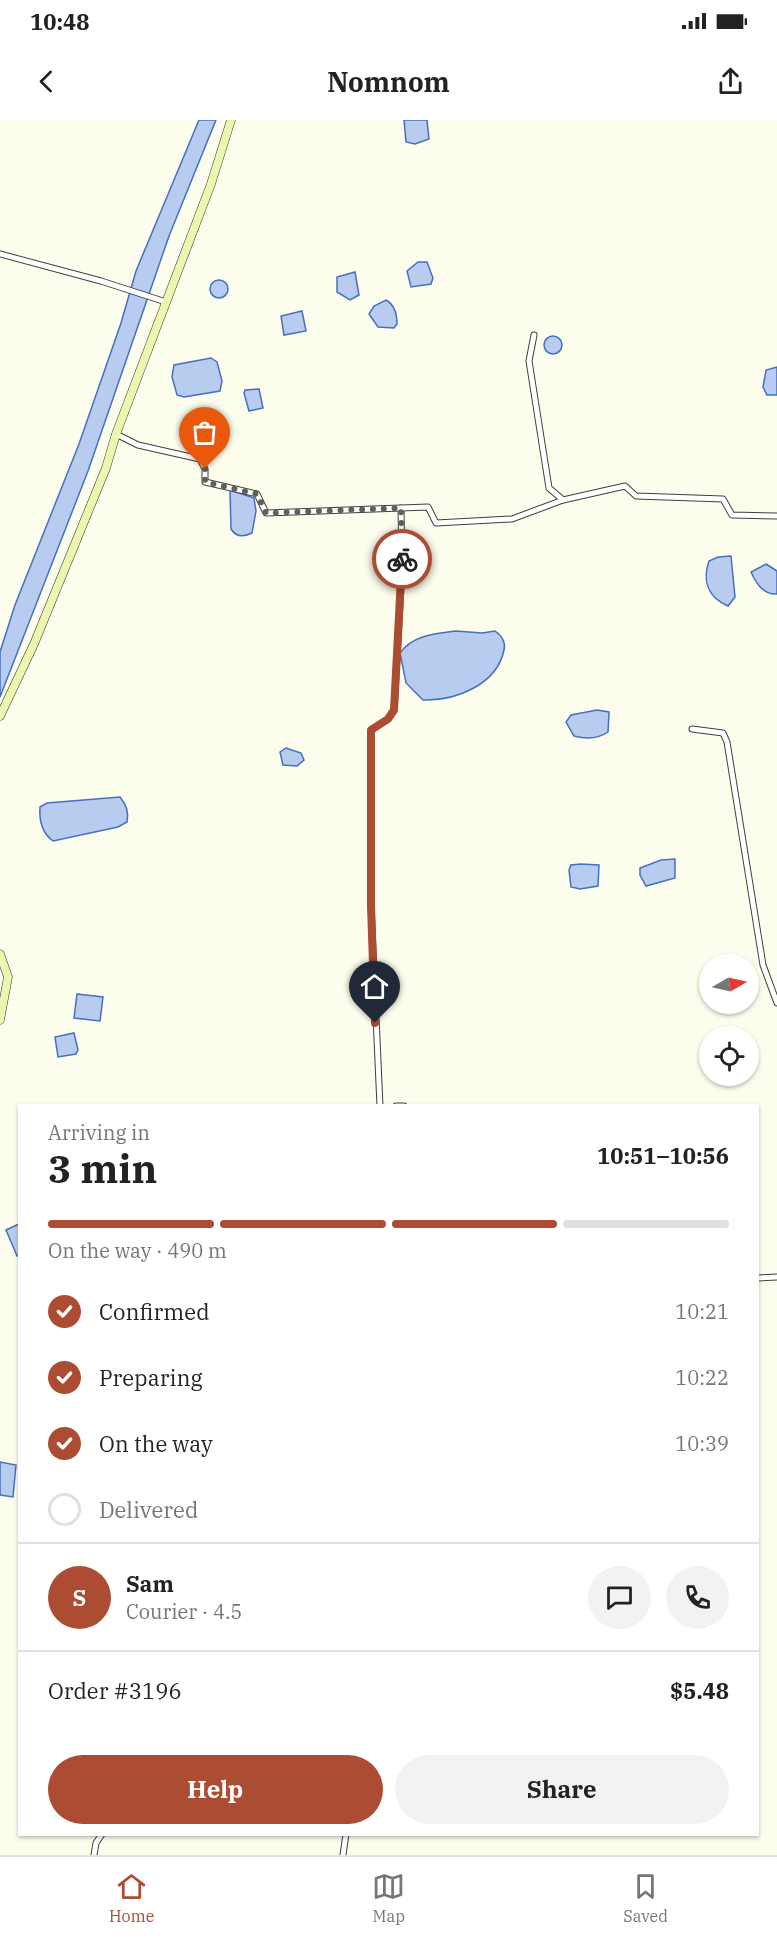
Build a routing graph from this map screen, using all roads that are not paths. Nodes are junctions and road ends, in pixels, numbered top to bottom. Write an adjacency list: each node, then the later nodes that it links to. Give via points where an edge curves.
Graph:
1 (231, 120): 3 (main road)
2 (0, 254): 3 (street)
3 (166, 302): 5 (main road)
4 (534, 334): 6 (street, via 529,361 549,488)
5 (116, 434): 7 (street, via 138,445 200,459 205,482 257,494 266,513); 9 (main road, via 106,468 34,644)
6 (563, 500): 7 (street, via 512,519 436,524 429,507); 8 (street, via 625,486 636,496 723,499 732,514)
7 (401, 508): 14 (street, via 402,569 394,710 371,730 369,772)
8 (777, 516)
9 (0, 716)
10 (692, 729): 12 (street, via 723,733 727,742 763,965)
11 (0, 954): 13 (main road, via 8,977)
12 (777, 1004)
13 (0, 1020)
14 (380, 1104)
15 (777, 1277): 16 (street)
16 (759, 1278)
17 (101, 1836): 19 (street)
18 (346, 1836): 20 (street)
19 (94, 1855)
20 (343, 1855)

